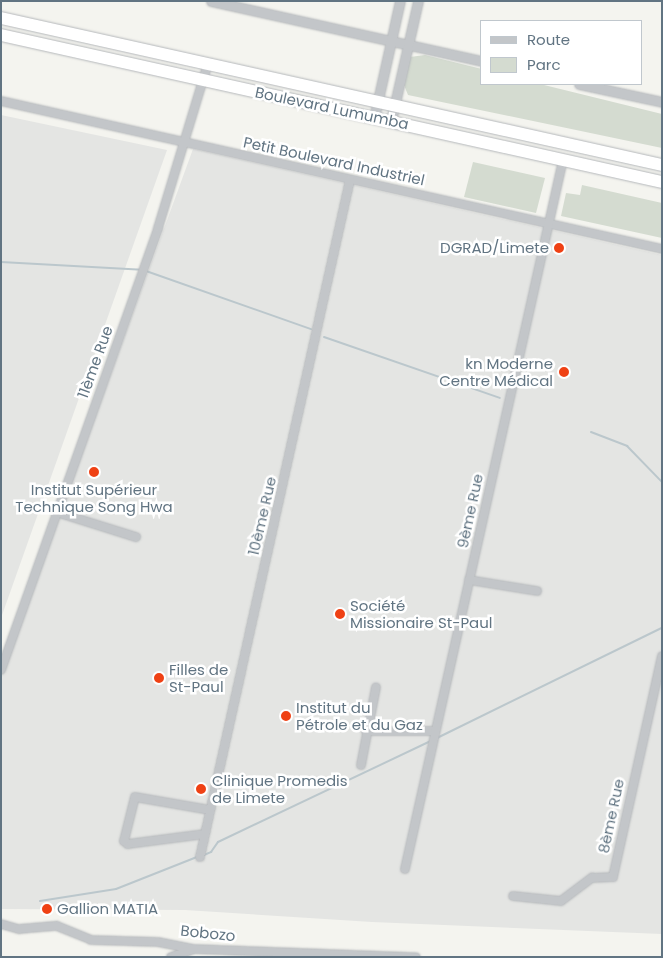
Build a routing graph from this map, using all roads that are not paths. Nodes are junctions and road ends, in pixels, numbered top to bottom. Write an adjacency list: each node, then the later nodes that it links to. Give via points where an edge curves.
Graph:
1 (212, 1): 6 (street)
2 (400, 1): 6 (street)
3 (418, 1): 7 (street)
4 (1, 18): 9 (highway, Boulevard Lumumba)
5 (1, 35): 10 (highway, Boulevard Lumumba)
6 (391, 41): 7 (street); 12 (street)
7 (409, 45): 8 (street); 15 (street)
8 (480, 62)
9 (208, 63): 10 (street, 11ème Rue); 12 (highway, Boulevard Lumumba)
10 (205, 80): 16 (highway, Boulevard Lumumba); 18 (street, 11ème Rue)
11 (584, 85): 14 (street)
12 (379, 100): 15 (highway, Boulevard Lumumba); 16 (street)
13 (1, 101): 18 (street, Petit Boulevard Industriel)
14 (662, 102)
15 (395, 104): 17 (street); 20 (highway, Boulevard Lumumba)
16 (374, 118): 17 (highway, Boulevard Lumumba)
17 (391, 121): 19 (highway, Boulevard Lumumba)
18 (186, 142): 21 (street, Petit Boulevard Industriel); 25 (street, 11ème Rue)
19 (563, 160): 22 (highway, Boulevard Lumumba); 23 (street, 9ème Rue)
20 (662, 165)
21 (350, 180): 23 (street, Petit Boulevard Industriel); 36 (street, 10ème Rue)
22 (662, 182)
23 (549, 222): 24 (street, Petit Boulevard Industriel); 27 (street, 9ème Rue)
24 (662, 249)
25 (56, 512): 26 (street); 31 (street, 11ème Rue)
26 (136, 537)
27 (469, 580): 28 (street); 34 (street, 9ème Rue)
28 (537, 591)
29 (662, 656): 30 (street, 8ème Rue)
30 (661, 667): 40 (street, 8ème Rue, via 613,877 592,878 561,901)
31 (1, 670)
32 (376, 687): 33 (street)
33 (366, 730): 34 (street); 35 (street)
34 (434, 731): 39 (street, 9ème Rue)
35 (361, 765)
36 (210, 810): 37 (street, 10ème Rue); 37 (street, via 136,797 124,841 128,844)
37 (205, 834): 38 (street, 10ème Rue)
38 (200, 857)
39 (405, 869)
40 (513, 896)
41 (1, 924): 42 (street, Bobozo, via 19,929 57,926 91,940 158,942)
42 (194, 953): 43 (street, Bobozo); 45 (street)
43 (341, 955): 44 (street, Bobozo)
44 (389, 956): 46 (street, Bobozo)
45 (171, 957)
46 (416, 957)

